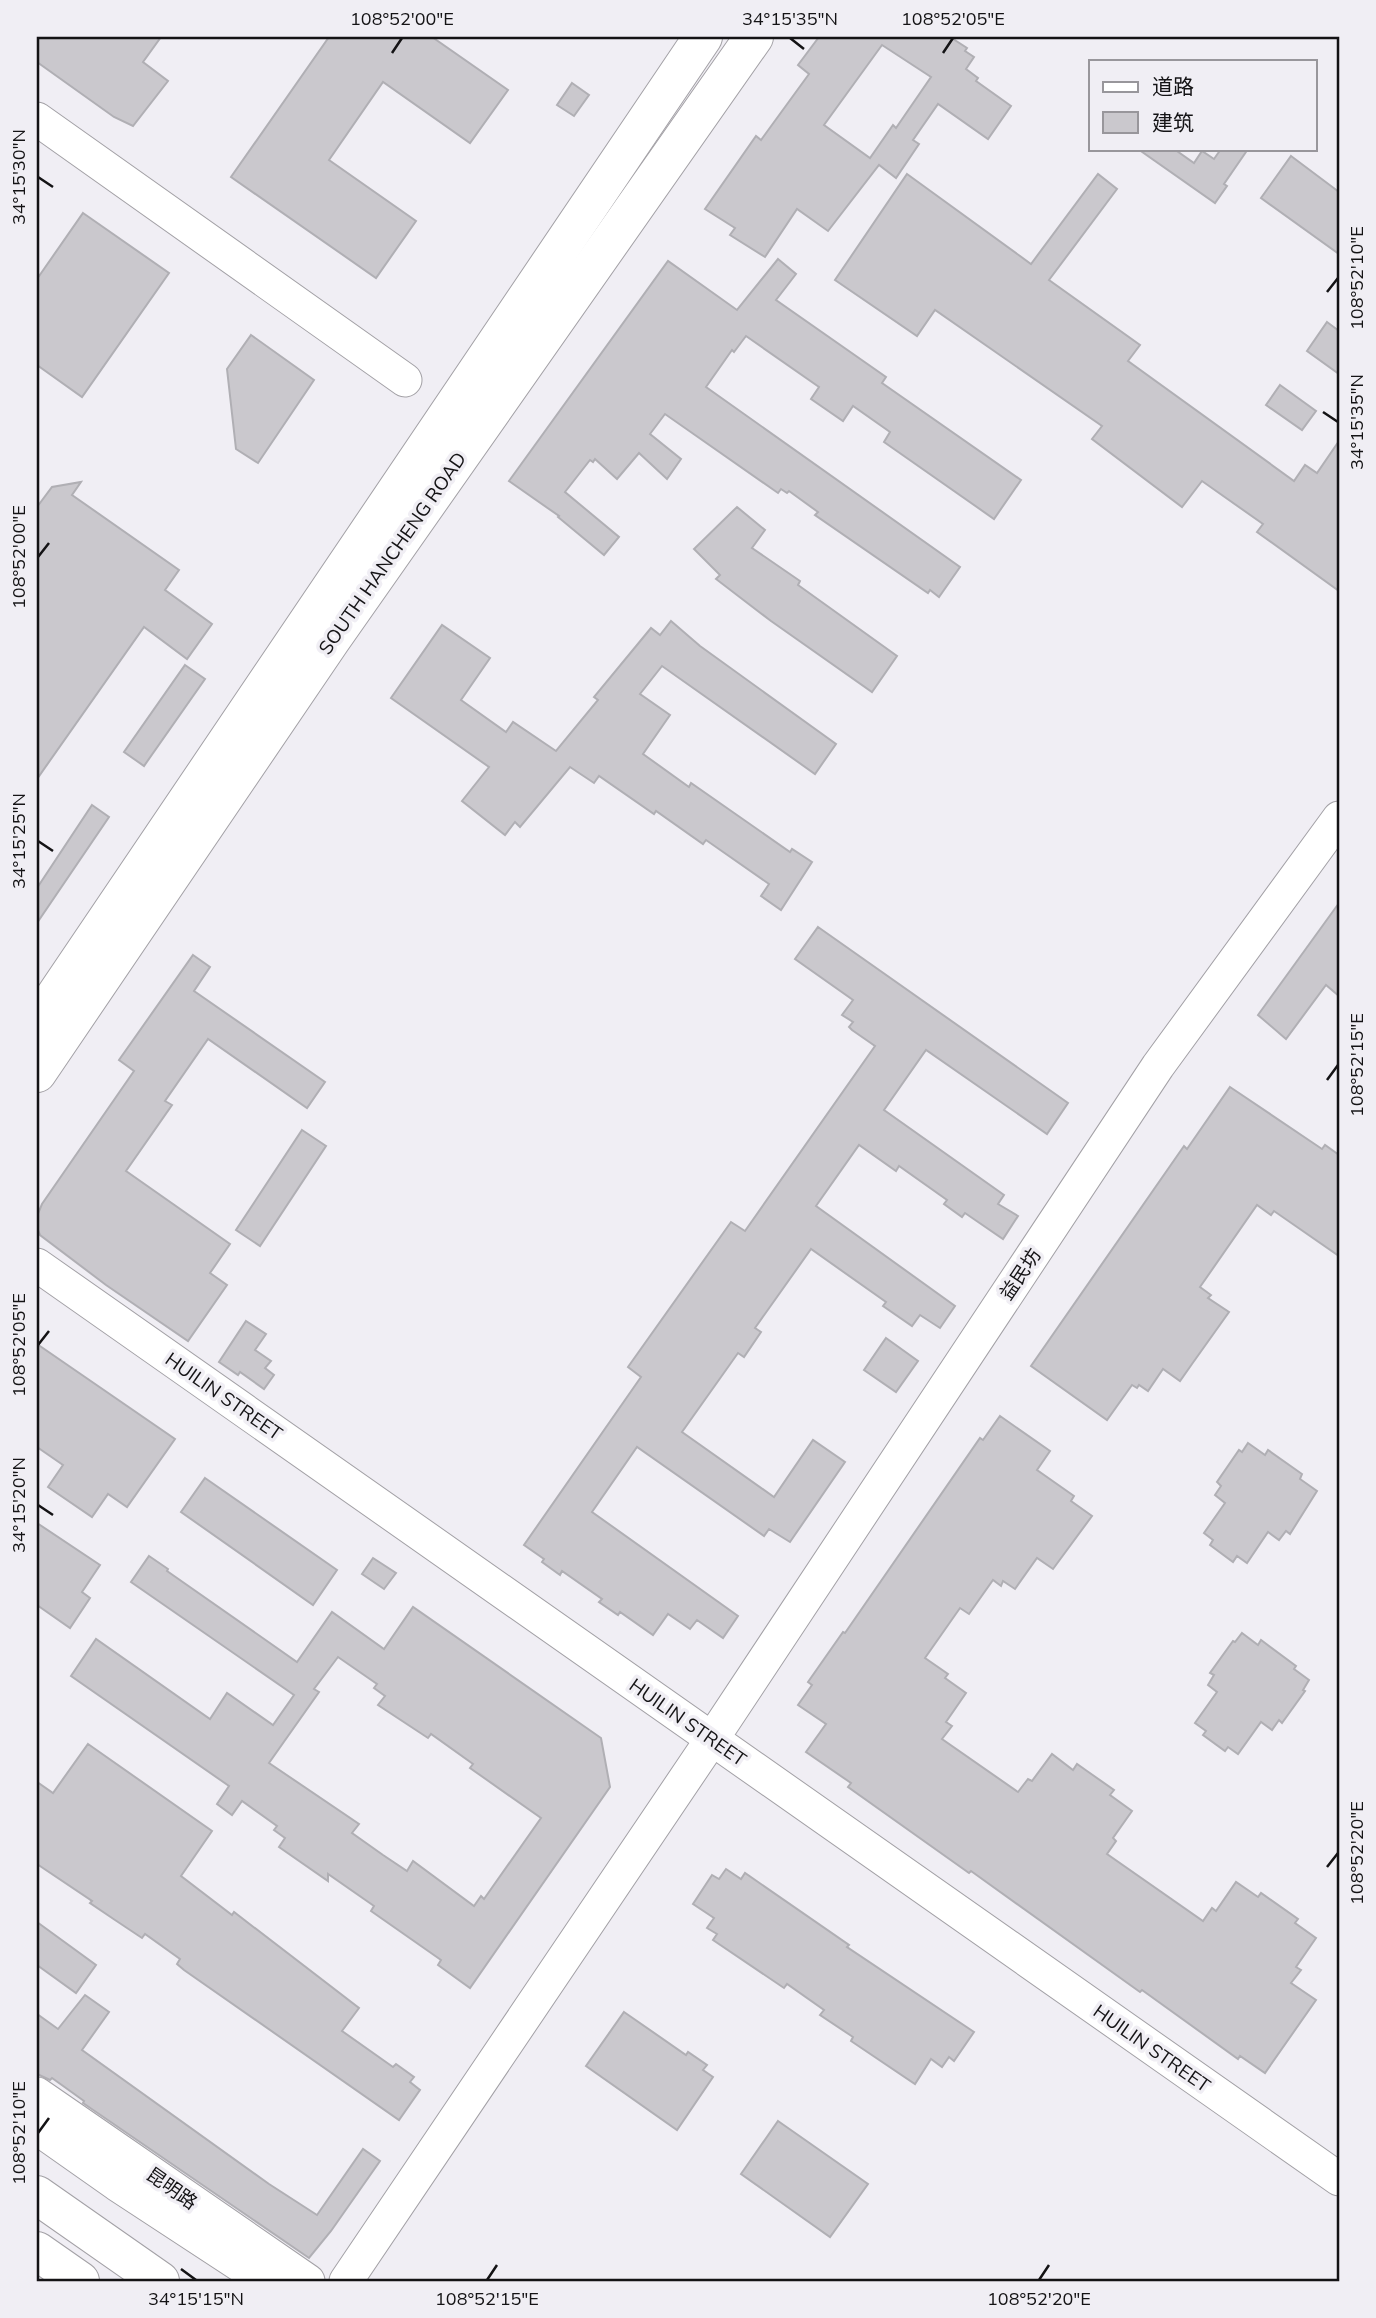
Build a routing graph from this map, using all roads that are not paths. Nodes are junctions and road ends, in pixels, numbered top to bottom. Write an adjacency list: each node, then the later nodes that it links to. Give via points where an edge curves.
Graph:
1 (703, 37): 6 (main road, SOUTH HANCHENG ROAD)
2 (754, 37): 7 (main road, SOUTH HANCHENG ROAD, via 331,640)
3 (37, 119): 4 (street)
4 (405, 380)
5 (1339, 818): 9 (street, 益民坊, via 1158,1066)
6 (37, 1023)
7 (37, 1073)
8 (37, 1265): 9 (street, HUILIN STREET)
9 (712, 1739): 13 (street, HUILIN STREET); 21 (street, 益民坊)
10 (37, 2094): 20 (street, 昆明路)
11 (37, 2125): 19 (main road)
12 (37, 2146): 18 (main road)
13 (1339, 2179)
14 (37, 2194): 17 (main road)
15 (37, 2251): 16 (main road)
16 (80, 2281)
17 (160, 2281)
18 (230, 2281)
19 (269, 2281)
20 (308, 2281)
21 (346, 2281)

